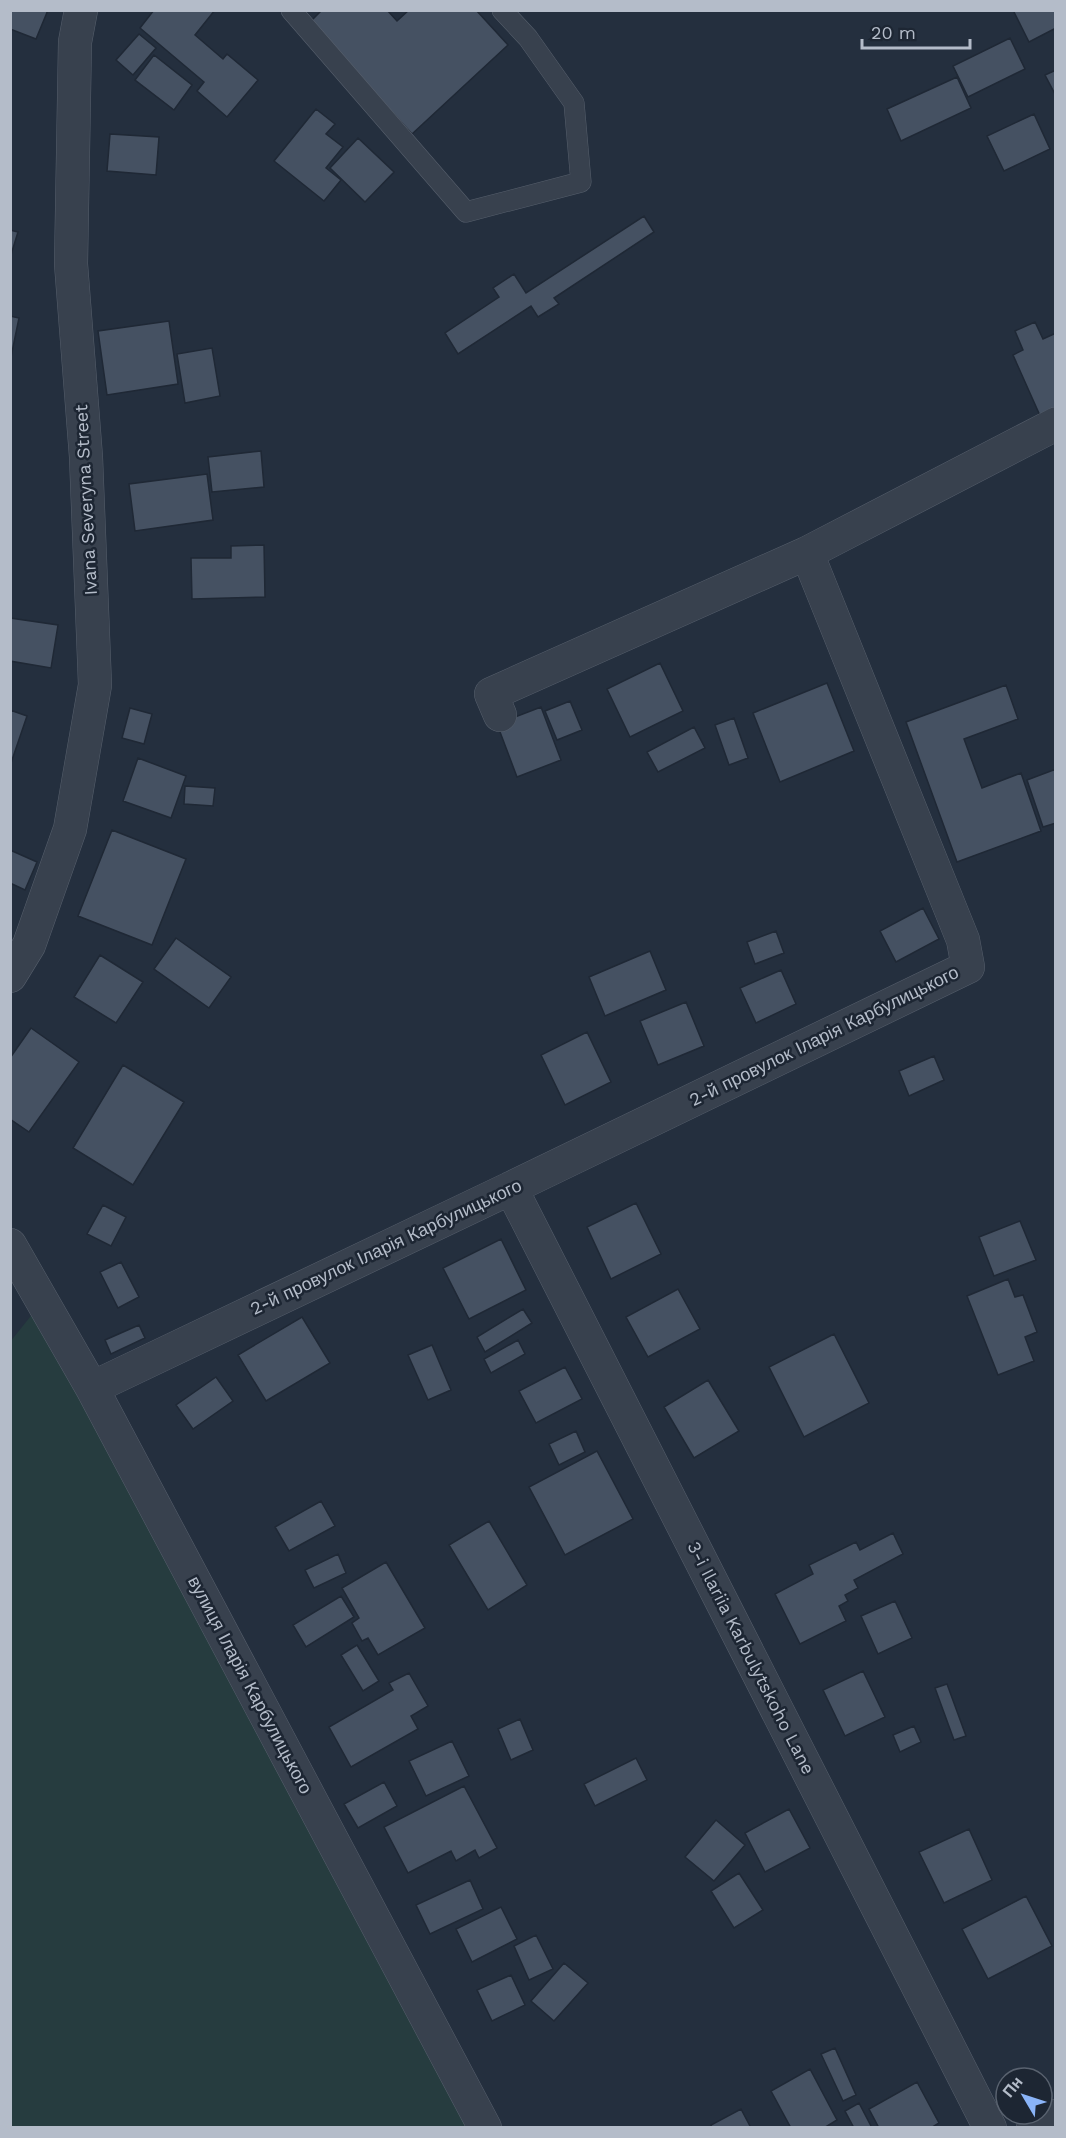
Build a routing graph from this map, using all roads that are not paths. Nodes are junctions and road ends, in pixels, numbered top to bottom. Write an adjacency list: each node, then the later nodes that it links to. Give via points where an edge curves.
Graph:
1 (81, 10): 7 (street, Ivana Severyna Street, via 75,42 71,264 86,457 94,685 70,829 29,945)
2 (291, 10): 3 (lane, via 466,212 581,182 574,103 528,38)
3 (502, 10)
4 (1056, 424): 5 (street)
5 (807, 553): 6 (street, via 491,694); 8 (street, 2-й провулок Іларія Карбулицького, via 963,940 968,967)
6 (500, 715)
7 (10, 976)
8 (511, 1188): 10 (street, 2-й провулок Іларія Карбулицького); 13 (street, 3-i Ilariia Karbulytskoho Lane)
9 (10, 1245): 10 (street, вулиця Іларія Карбулицького)
10 (92, 1388): 12 (street, вулиця Іларія Карбулицького)
11 (1056, 2116): 14 (street)
12 (485, 2127)
13 (990, 2127)
14 (1033, 2127)

